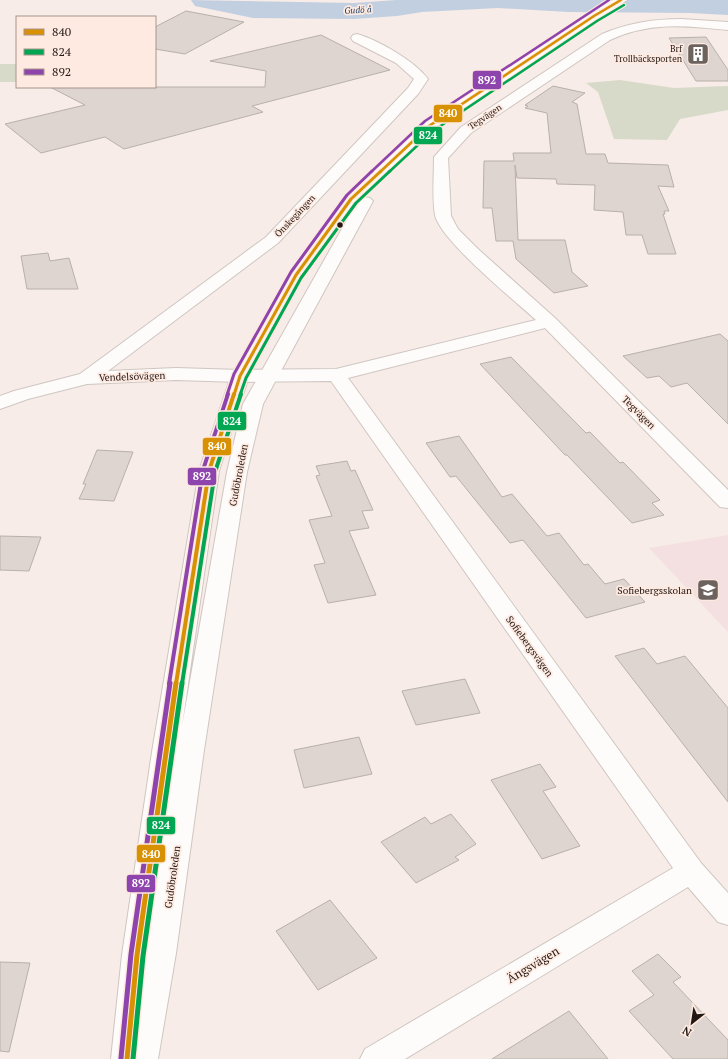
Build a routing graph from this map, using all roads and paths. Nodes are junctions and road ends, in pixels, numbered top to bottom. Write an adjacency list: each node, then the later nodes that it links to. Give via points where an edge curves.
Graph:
1 (621, 0): 3 (street, Gudöbroleden)
2 (633, 0): 3 (street, Gudöbroleden)
3 (607, 12): 7 (street, Gudöbroleden, via 440,133 364,201); 9 (street, Gudöbroleden, via 429,126 351,200 296,275)
4 (728, 26): 6 (street, Tegvägen, via 684,22 646,23 622,28 606,36 466,130 441,157 443,216 451,231)
5 (357, 38): 10 (street, Önskegången, via 406,64 417,73 421,79 413,91 272,240)
6 (549, 322): 8 (street); 12 (street, Tegvägen)
7 (268, 375): 8 (street); 9 (street, Vendelsövägen); 16 (street, Gudöbroleden, via 253,404 237,472)
8 (336, 375): 13 (street, Sofiebergsvägen)
9 (240, 376): 10 (street, Vendelsövägen, via 176,374); 15 (street, Gudöbroleden, via 209,471 165,752 137,955)
10 (87, 378): 11 (street, Vendelsövägen)
11 (0, 403)
12 (728, 502)
13 (691, 871): 14 (street, Sofiebergsvägen); 17 (street, Ängsvägen)
14 (728, 913)
15 (127, 1059)
16 (142, 1059)
17 (376, 1059)

